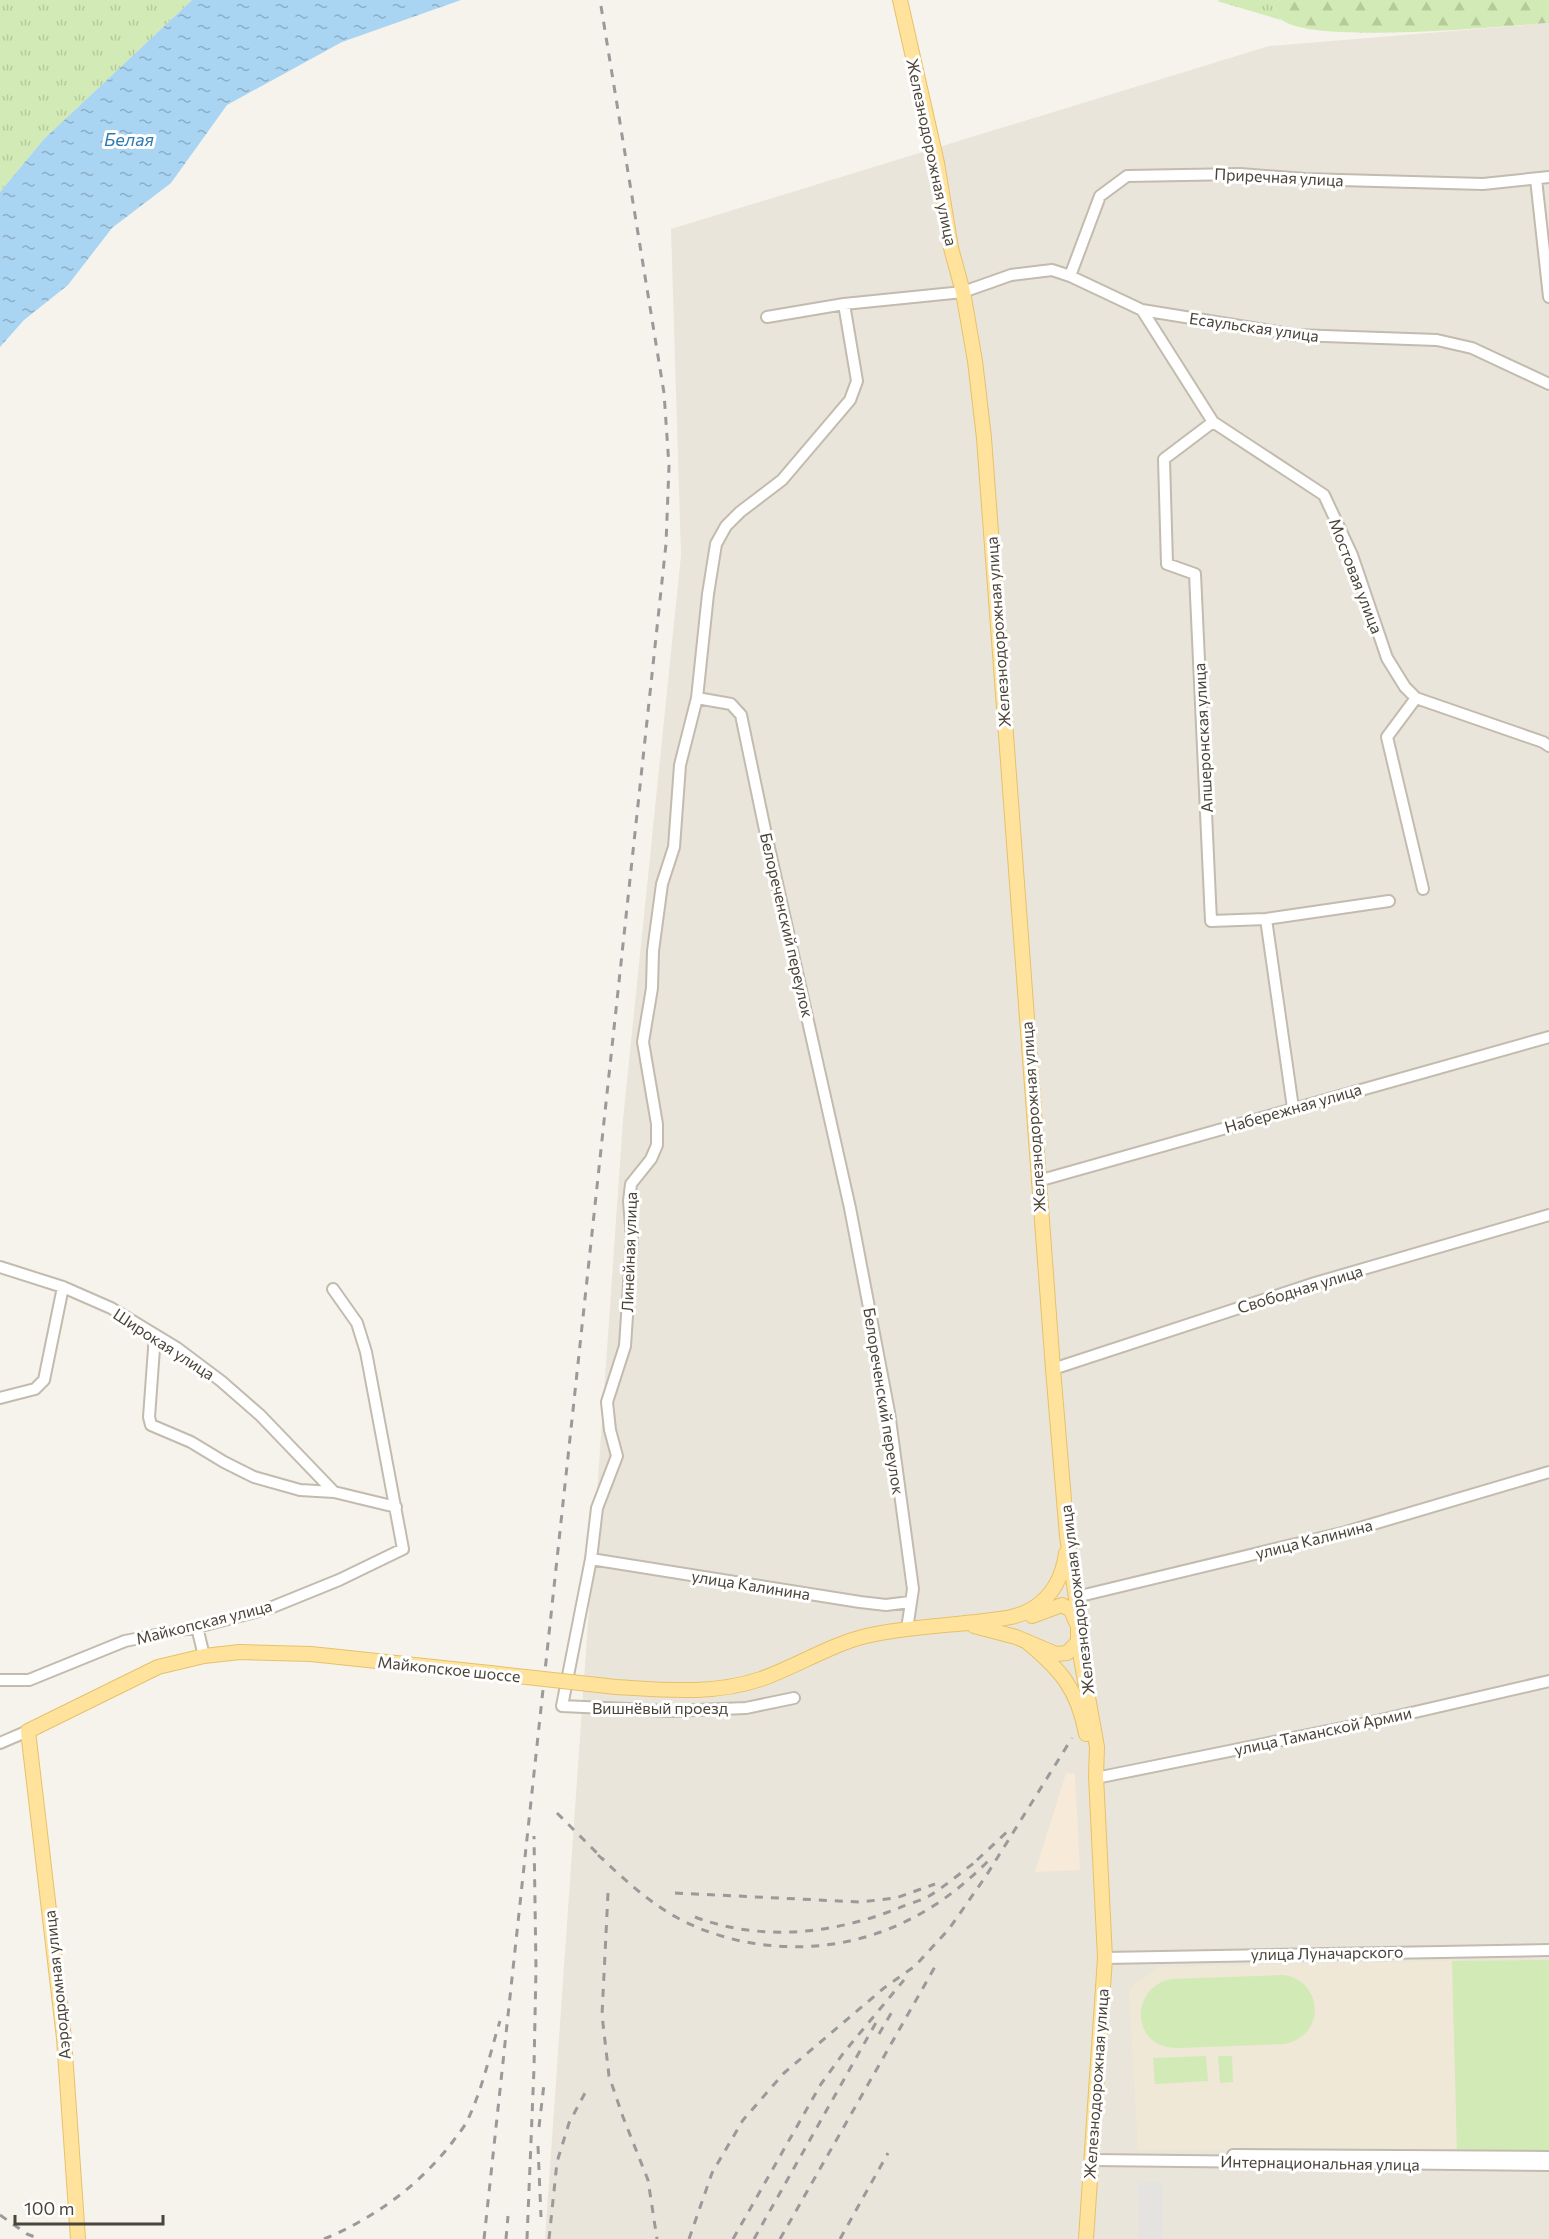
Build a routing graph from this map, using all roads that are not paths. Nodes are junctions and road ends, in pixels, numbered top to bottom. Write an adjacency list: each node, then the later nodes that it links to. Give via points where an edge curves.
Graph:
1 (900, 0): 5 (main road, Железнодорожная улица)
2 (1549, 177): 3 (street, Приречная улица)
3 (1536, 179): 4 (street, Приречная улица, via 1483,184 1240,174 1127,176 1100,196); 6 (street)
4 (1070, 276): 5 (street, Есаульская улица, via 1052,270 1011,275); 8 (street, Есаульская улица)
5 (963, 292): 7 (street, Есаульская улица); 20 (main road, Железнодорожная улица, via 984,438)
6 (1549, 297)
7 (844, 304): 9 (street, Есаульская улица); 12 (street, via 857,381 850,400 782,480 726,526 716,544)
8 (1142, 310): 10 (street, Есаульская улица, via 1296,335 1437,340 1472,348); 11 (street, Мостовая улица)
9 (767, 317)
10 (1549, 384)
11 (1213, 422): 13 (street, Мостовая улица, via 1324,495 1352,555 1388,658); 17 (street, Апшеронская улица, via 1164,459 1167,564 1196,574 1211,921)
12 (697, 698): 32 (street, Линейная улица, via 680,765 674,847 662,884 643,1042 657,1145 632,1184 628,1201 632,1239 625,1346 607,1402 617,1456 597,1508); 34 (street, Белореченский переулок, via 731,704 741,715 853,1219 889,1412 913,1589)
13 (1416, 698): 14 (street); 15 (street, via 1387,737)
14 (1549, 746)
15 (1423, 889)
16 (1389, 902): 17 (street, Апшеронская улица)
17 (1266, 919): 19 (street)
18 (1549, 1037): 19 (street, Набережная улица)
19 (1293, 1108): 20 (street, Набережная улица)
20 (1038, 1181): 26 (main road, Железнодорожная улица)
21 (1549, 1215): 26 (street, Свободная улица, via 1315,1283)
22 (0, 1267): 23 (street, Широкая улица)
23 (63, 1287): 25 (street, Широкая улица, via 111,1308); 27 (street, via 44,1380 35,1389)
24 (333, 1288): 30 (street, via 357,1323 366,1352)
25 (155, 1335): 29 (street, Широкая улица, via 204,1368 260,1415); 29 (street, via 151,1425 254,1477 300,1490)
26 (1053, 1369): 31 (main road, Железнодорожная улица)
27 (0, 1398)
28 (1549, 1472): 33 (street, улица Калинина, via 1346,1532)
29 (334, 1492): 30 (street)
30 (396, 1507): 37 (street, Майкопская улица, via 403,1549 270,1608)
31 (1067, 1536): 33 (main road, Железнодорожная улица); 35 (main road, via 1063,1570 1051,1592 1032,1609)
32 (591, 1559): 34 (street, улица Калинина, via 860,1602); 45 (street, Линейная улица)
33 (1076, 1597): 39 (main road, Железнодорожная улица)
34 (910, 1602): 38 (street, Белореченский переулок)
35 (1003, 1620): 36 (main road); 39 (main road, via 1026,1618 1062,1605 1071,1610)
36 (966, 1624): 38 (main road); 40 (main road)
37 (197, 1627): 41 (street); 42 (street, Майкопская улица, via 125,1641 29,1680)
38 (907, 1629): 41 (main road, Майкопское шоссе, bridge, via 864,1637 736,1686 683,1692 311,1654 240,1652)
39 (1078, 1636): 40 (main road, via 1067,1653 1056,1654); 48 (main road, Железнодорожная улица, via 1097,1747)
40 (1026, 1641): 48 (main road, via 1068,1683 1085,1726)
41 (204, 1656): 46 (main road, Майкопское шоссе, via 158,1667)
42 (0, 1680)
43 (1549, 1682): 48 (street, улица Таманской Армии)
44 (794, 1698): 45 (street, Вишнёвый проезд, via 746,1708)
45 (562, 1706)
46 (28, 1731): 47 (street, Майкопское шоссе); 54 (main road, Аэродромная улица, via 64,2038)
47 (0, 1743)
48 (1096, 1777): 50 (main road, Железнодорожная улица)
49 (1549, 1950): 50 (street, улица Луначарского)
50 (1105, 1958): 51 (main road, Железнодорожная улица)
51 (1092, 2157): 52 (street, Интернациональная улица); 53 (street, Интернациональная улица); 55 (main road, Железнодорожная улица)
52 (1549, 2157)
53 (1549, 2165)
54 (78, 2239)
55 (1086, 2239)

